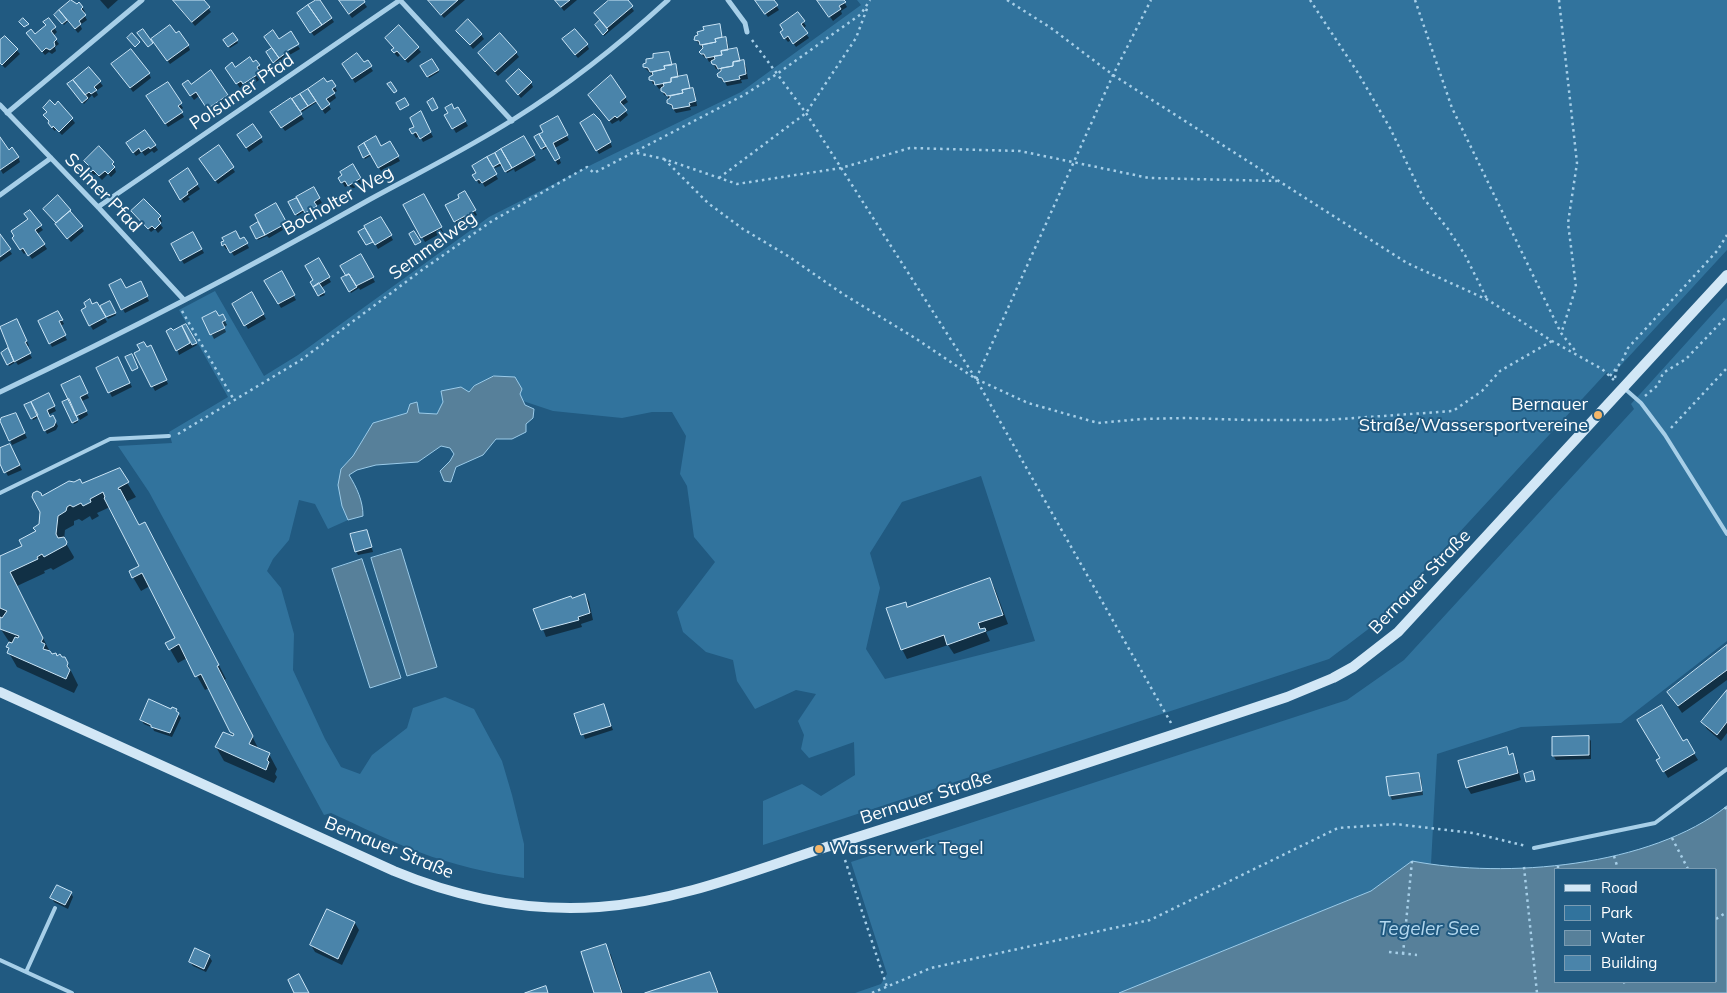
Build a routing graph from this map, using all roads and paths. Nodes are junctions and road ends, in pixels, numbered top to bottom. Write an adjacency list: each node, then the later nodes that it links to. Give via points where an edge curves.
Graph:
1 (142, 0): 15 (street)
2 (400, 0): 17 (street); 26 (street, Polsumer Pfad)
3 (668, 0): 17 (street, Bocholter Weg, via 581,74)
4 (728, 0): 11 (street, via 745,23)
5 (870, 0): 12 (path, Semmelweg, via 861,14); 16 (path, via 856,38)
6 (1007, 0): 13 (path, via 1051,28)
7 (1151, 0): 13 (path)
8 (1310, 0): 30 (path, via 1358,73 1390,128 1424,199 1448,229)
9 (1415, 0): 33 (path, via 1452,108)
10 (1559, 0): 33 (path, via 1577,163 1568,222 1576,287)
11 (747, 32): 12 (path)
12 (777, 74): 16 (path); 18 (path, Semmelweg, via 744,95)
13 (1113, 75): 21 (path); 24 (path)
14 (0, 105): 15 (street, Selmer Pfad)
15 (7, 113): 19 (street, Selmer Pfad)
16 (806, 113): 22 (path); 23 (path)
17 (512, 121): 29 (street, Bocholter Weg)
18 (635, 152): 20 (path); 43 (path, Semmelweg, via 594,173 587,167 492,221 301,360)
19 (51, 158): 25 (street); 26 (street, Selmer Pfad)
20 (664, 159): 23 (path); 39 (path, via 708,203 743,229)
21 (1074, 163): 22 (path, via 1020,151 910,148); 24 (path, via 1148,178); 39 (path)
22 (841, 168): 23 (path, via 737,184); 39 (path)
23 (719, 178)
24 (1279, 181): 30 (path, via 1407,263)
25 (0, 194)
26 (98, 207): 29 (street, Selmer Pfad)
27 (1727, 236): 36 (path, via 1628,348)
28 (1727, 275): 41 (main road, Bernauer Straße)
29 (184, 300): 42 (street, Bocholter Weg)
30 (1488, 300): 34 (path)
31 (181, 309): 43 (path)
32 (1727, 316): 44 (path, via 1686,359 1663,373 1658,385 1648,395)
33 (1561, 333): 35 (path)
34 (1552, 341): 35 (path); 39 (path, via 1500,371 1482,391 1453,411 1326,420 1186,418 1098,423 1028,404)
35 (1578, 354): 38 (path)
36 (1617, 367): 38 (path); 40 (path)
37 (1727, 368): 45 (path)
38 (1610, 376): 40 (path)
39 (976, 380): 50 (path)
40 (1614, 380): 41 (path)
41 (1624, 388): 44 (lane); 49 (main road, Bernauer Straße, via 1398,632 1333,678 1287,697 760,869 650,901 596,908 547,908 496,902 444,890 394,871)
42 (0, 392)
43 (234, 400): 46 (path, Semmelweg, via 176,436)
44 (1637, 400): 45 (lane)
45 (1665, 435): 48 (lane)
46 (169, 436): 47 (lane, via 110,439)
47 (0, 493)
48 (1727, 534)
49 (0, 692)
50 (1168, 718)
51 (1178, 722): 52 (path)
52 (1163, 726)
53 (1727, 769): 55 (lane, via 1654,822)
54 (1672, 838): 61 (path)
55 (1534, 848): 68 (path, via 1473,833 1396,824 1338,828 1150,920 931,968)
56 (1614, 856): 60 (path)
57 (845, 860): 68 (path)
58 (1412, 860): 64 (path)
59 (1524, 867): 71 (path)
60 (1618, 868)
61 (1687, 868)
62 (55, 908): 67 (lane)
63 (1390, 952): 64 (path)
64 (1403, 954): 65 (path)
65 (1417, 955)
66 (0, 960): 67 (lane)
67 (26, 972): 69 (lane)
68 (887, 987): 70 (path)
69 (72, 993)
70 (872, 993)
71 (1537, 993)

